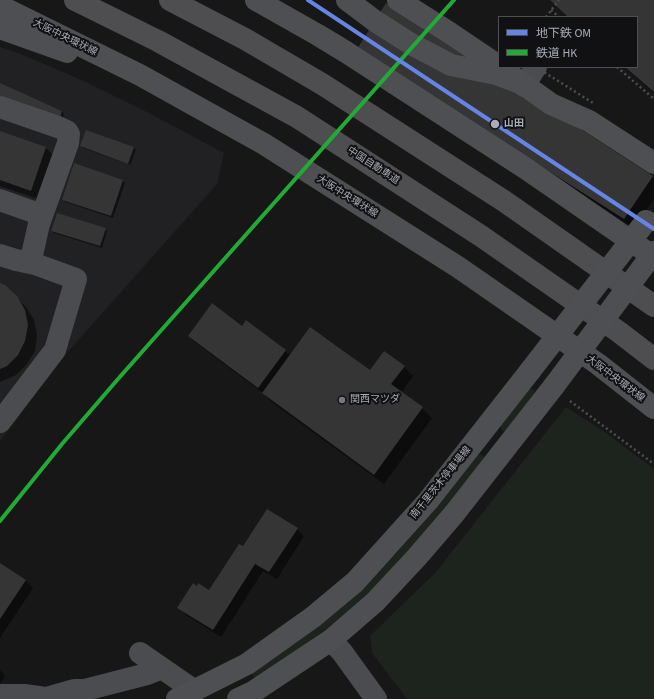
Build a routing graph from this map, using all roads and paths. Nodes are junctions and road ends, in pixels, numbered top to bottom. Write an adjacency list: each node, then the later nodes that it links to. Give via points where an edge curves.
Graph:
1 (75, 0): 34 (highway, 中国自動車道, via 158,41 297,117 481,236)
2 (170, 0): 33 (highway, via 329,88 504,201)
3 (256, 0): 13 (main road)
4 (268, 0): 13 (main road)
5 (347, 0): 21 (main road, via 411,44 451,65 496,74)
6 (398, 0): 14 (main road)
7 (559, 0): 9 (path)
8 (0, 6): 20 (main road, 大阪中央環状線)
9 (551, 10): 10 (path); 11 (path)
10 (547, 16)
11 (558, 16)
12 (0, 28): 20 (main road)
13 (318, 35): 31 (main road, via 525,168)
14 (498, 66)
15 (500, 68): 21 (main road)
16 (534, 68): 21 (lane)
17 (534, 68): 21 (path, bridge)
18 (537, 68): 23 (path, bridge)
19 (618, 68): 22 (path)
20 (140, 75): 36 (main road, 大阪中央環状線, via 264,144 458,267 598,364)
21 (521, 86): 25 (main road, via 551,104 589,121)
22 (654, 99)
23 (593, 103)
24 (0, 107): 27 (lane, via 58,127 69,134)
25 (654, 164)
26 (0, 200): 27 (lane)
27 (42, 215): 32 (lane, via 32,255)
28 (650, 216): 43 (main road, 南千里茨木停車場線, bridge, via 428,501 355,582 313,617 247,664)
29 (654, 252): 35 (main road, bridge)
30 (0, 254): 32 (lane)
31 (654, 257)
32 (35, 264): 37 (lane, via 76,279 55,350)
33 (654, 306)
34 (654, 359)
35 (561, 393): 38 (path); 39 (main road, via 417,557 375,602)
36 (654, 408)
37 (0, 422)
38 (654, 464)
39 (331, 640): 44 (main road, via 253,692); 45 (lane)
40 (140, 653): 41 (lane)
41 (162, 668): 42 (lane, via 147,674 46,698); 43 (lane)
42 (0, 695)
43 (186, 695)
44 (238, 699)
45 (376, 699)

